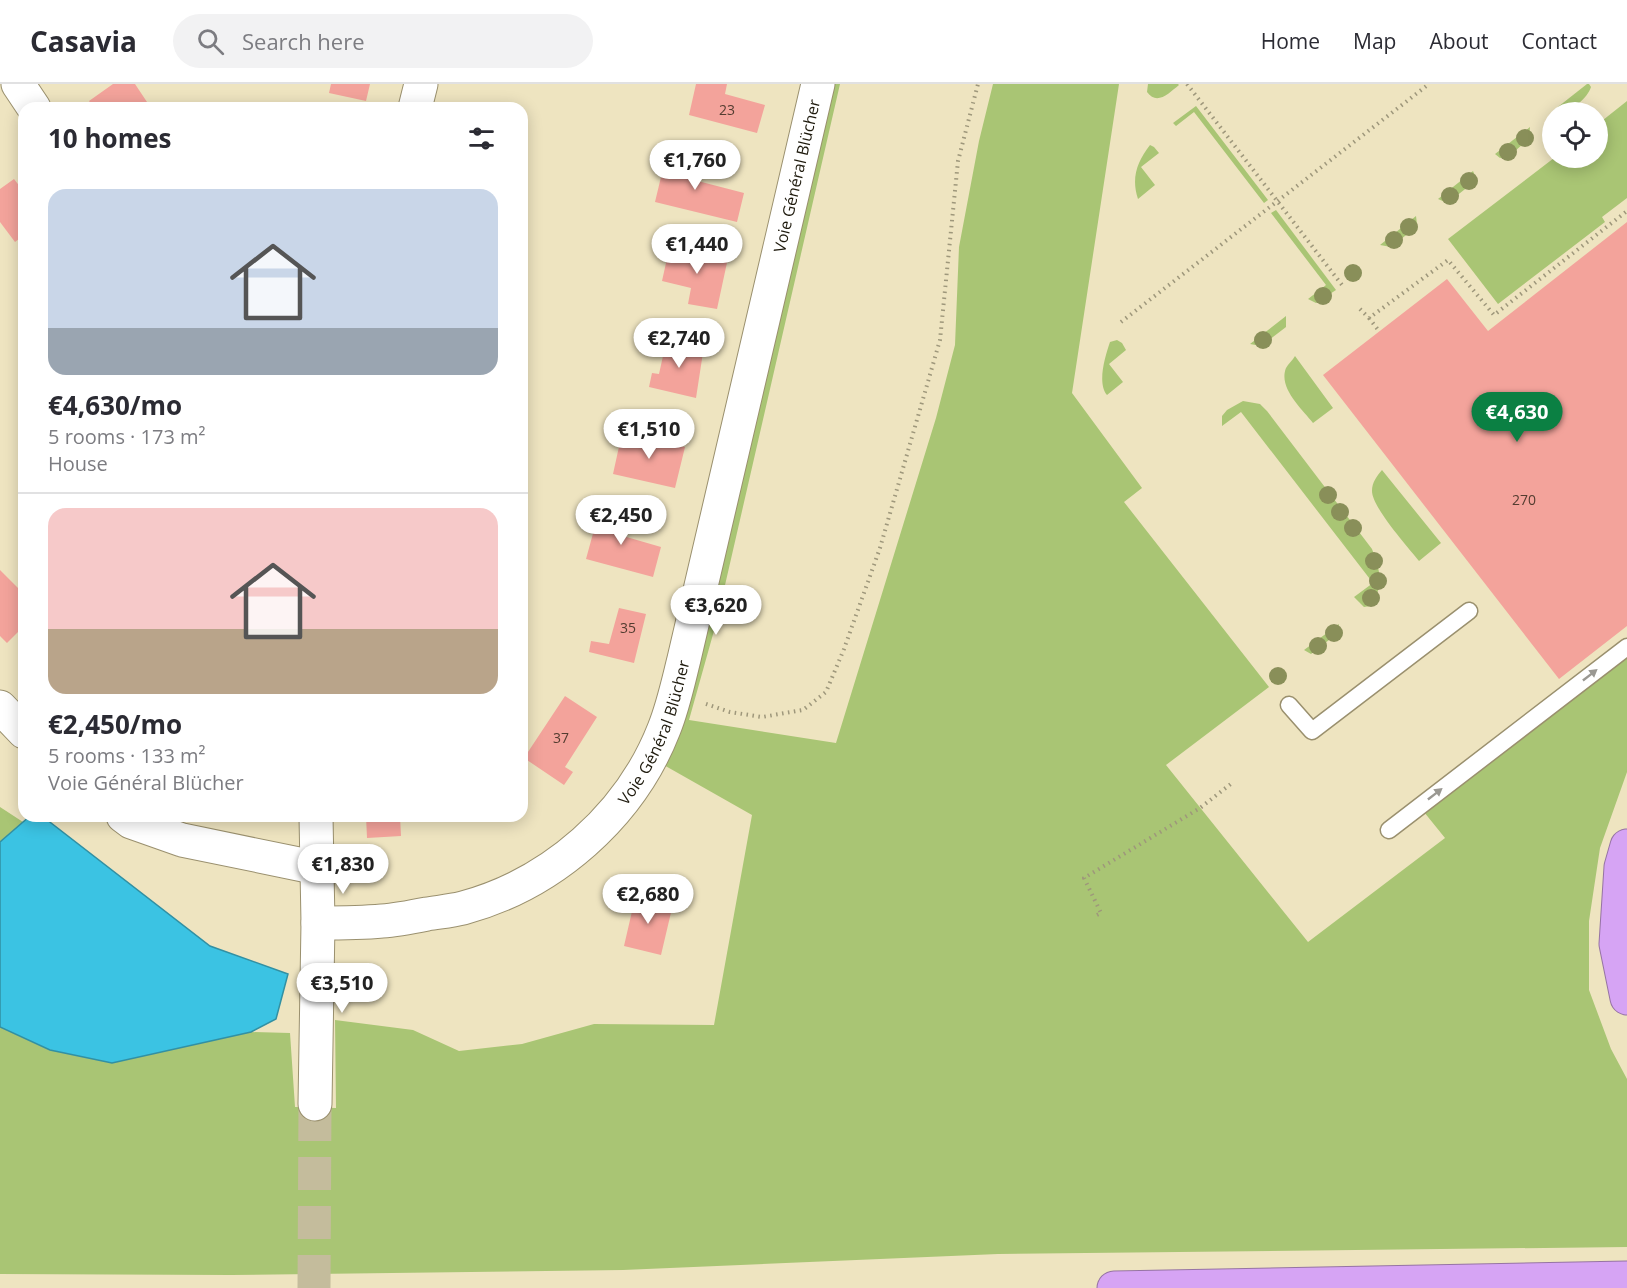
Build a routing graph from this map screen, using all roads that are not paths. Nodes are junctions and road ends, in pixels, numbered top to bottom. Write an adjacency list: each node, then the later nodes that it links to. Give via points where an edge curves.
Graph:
1 (18, 84): 4 (street)
2 (421, 84): 5 (street)
3 (819, 84): 16 (street, Voie Général Blücher, via 674,700 652,755 613,814 588,839 526,884 461,909 382,921)
4 (30, 102)
5 (416, 102)
6 (1469, 611): 8 (lane, via 1312,731)
7 (1627, 647): 13 (lane, one-way to 7)
8 (1288, 705)
9 (0, 707): 10 (street)
10 (18, 726)
11 (131, 822): 15 (street, via 182,840)
12 (316, 822): 15 (street)
13 (1389, 830)
14 (1627, 846): 17 (highway, via 1621,867 1616,944)
15 (318, 868): 16 (street)
16 (318, 923): 18 (street)
17 (1627, 998)
18 (315, 1104)
19 (1627, 1278): 20 (highway)
20 (1114, 1288)

